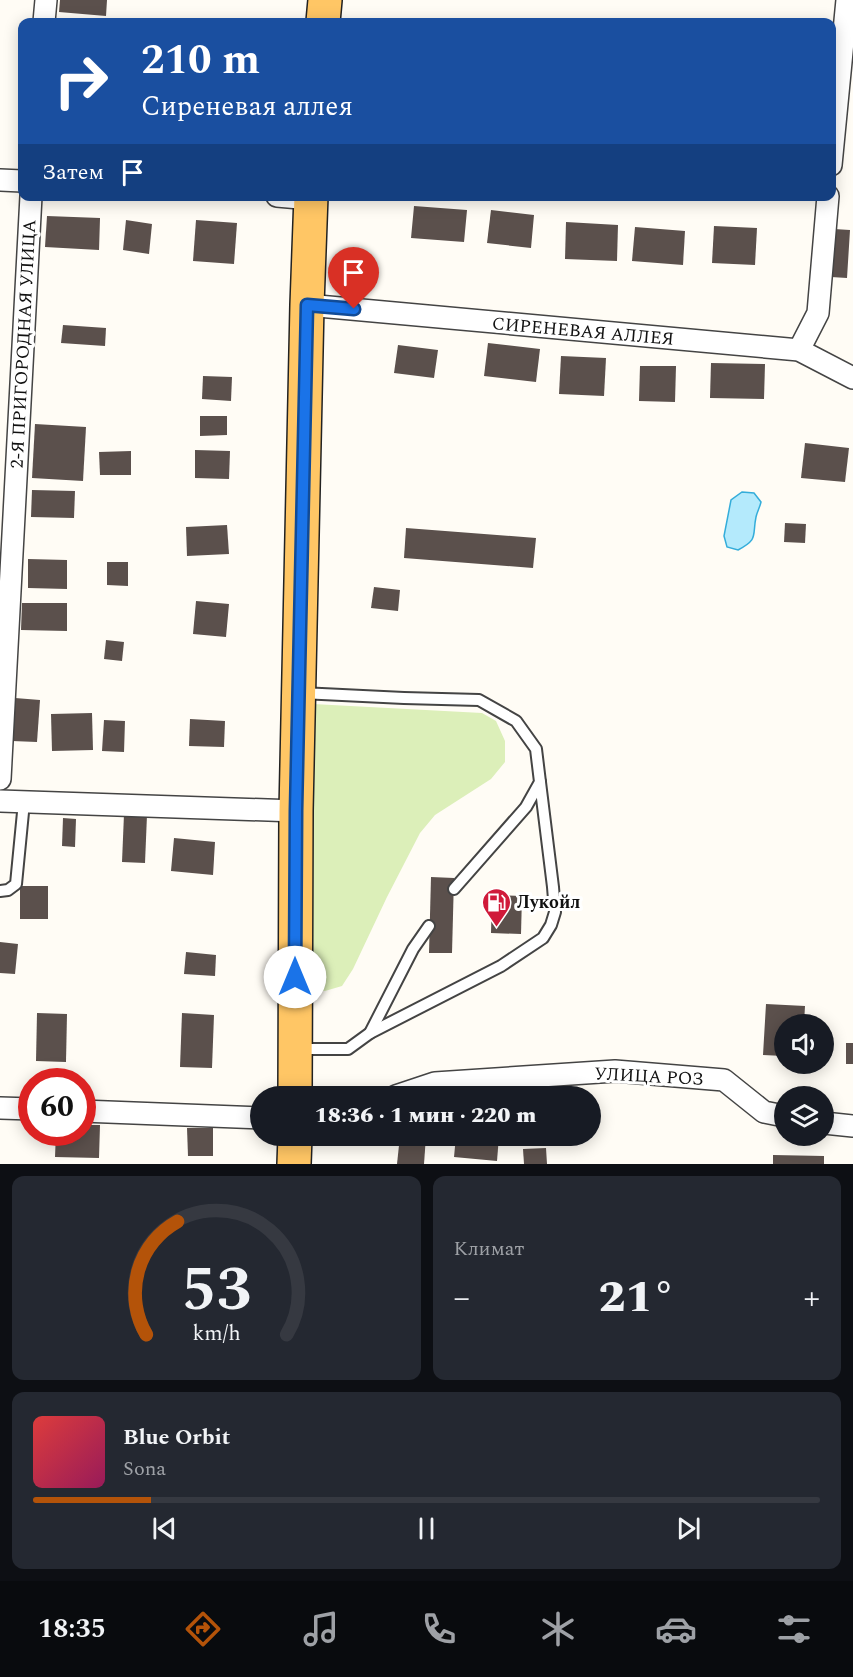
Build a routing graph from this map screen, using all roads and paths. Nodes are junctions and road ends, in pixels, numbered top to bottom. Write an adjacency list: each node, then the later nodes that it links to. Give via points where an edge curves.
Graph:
1 (46, 0): 4 (street)
2 (325, 0): 5 (main road)
3 (847, 0): 6 (street)
4 (44, 18)
5 (323, 18)
6 (836, 113)
7 (0, 180): 8 (street)
8 (18, 181)
9 (31, 201): 16 (street, 2-Я ПРИГОРОДНАЯ УЛИЦА)
10 (311, 201): 12 (main road)
11 (828, 201): 13 (street, via 818,313)
12 (307, 305): 13 (street, СИРЕНЕВАЯ АЛЛЕЯ); 15 (main road)
13 (799, 350): 14 (street, СИРЕНЕВАЯ АЛЛЕЯ)
14 (853, 378)
15 (299, 692): 17 (lane, via 479,700 516,721 536,748); 20 (main road)
16 (0, 779)
17 (540, 782): 21 (lane, via 526,807); 24 (lane, via 555,912 543,938 501,966)
18 (0, 801): 19 (street)
19 (24, 802): 20 (street); 22 (lane, via 16,884)
20 (296, 811): 25 (main road)
21 (454, 889)
22 (0, 891)
23 (429, 926): 24 (lane)
24 (370, 1033): 25 (lane, via 348,1049)
25 (295, 1049): 26 (main road)
26 (295, 1086)
27 (426, 1086): 31 (street, УЛИЦА РОЗ, via 615,1071 724,1080 764,1112)
28 (0, 1108): 29 (street)
29 (18, 1109)
30 (96, 1112): 32 (street)
31 (774, 1114)
32 (250, 1118)
33 (834, 1124): 34 (street)
34 (853, 1126)
35 (294, 1146): 36 (main road)
36 (294, 1164)

